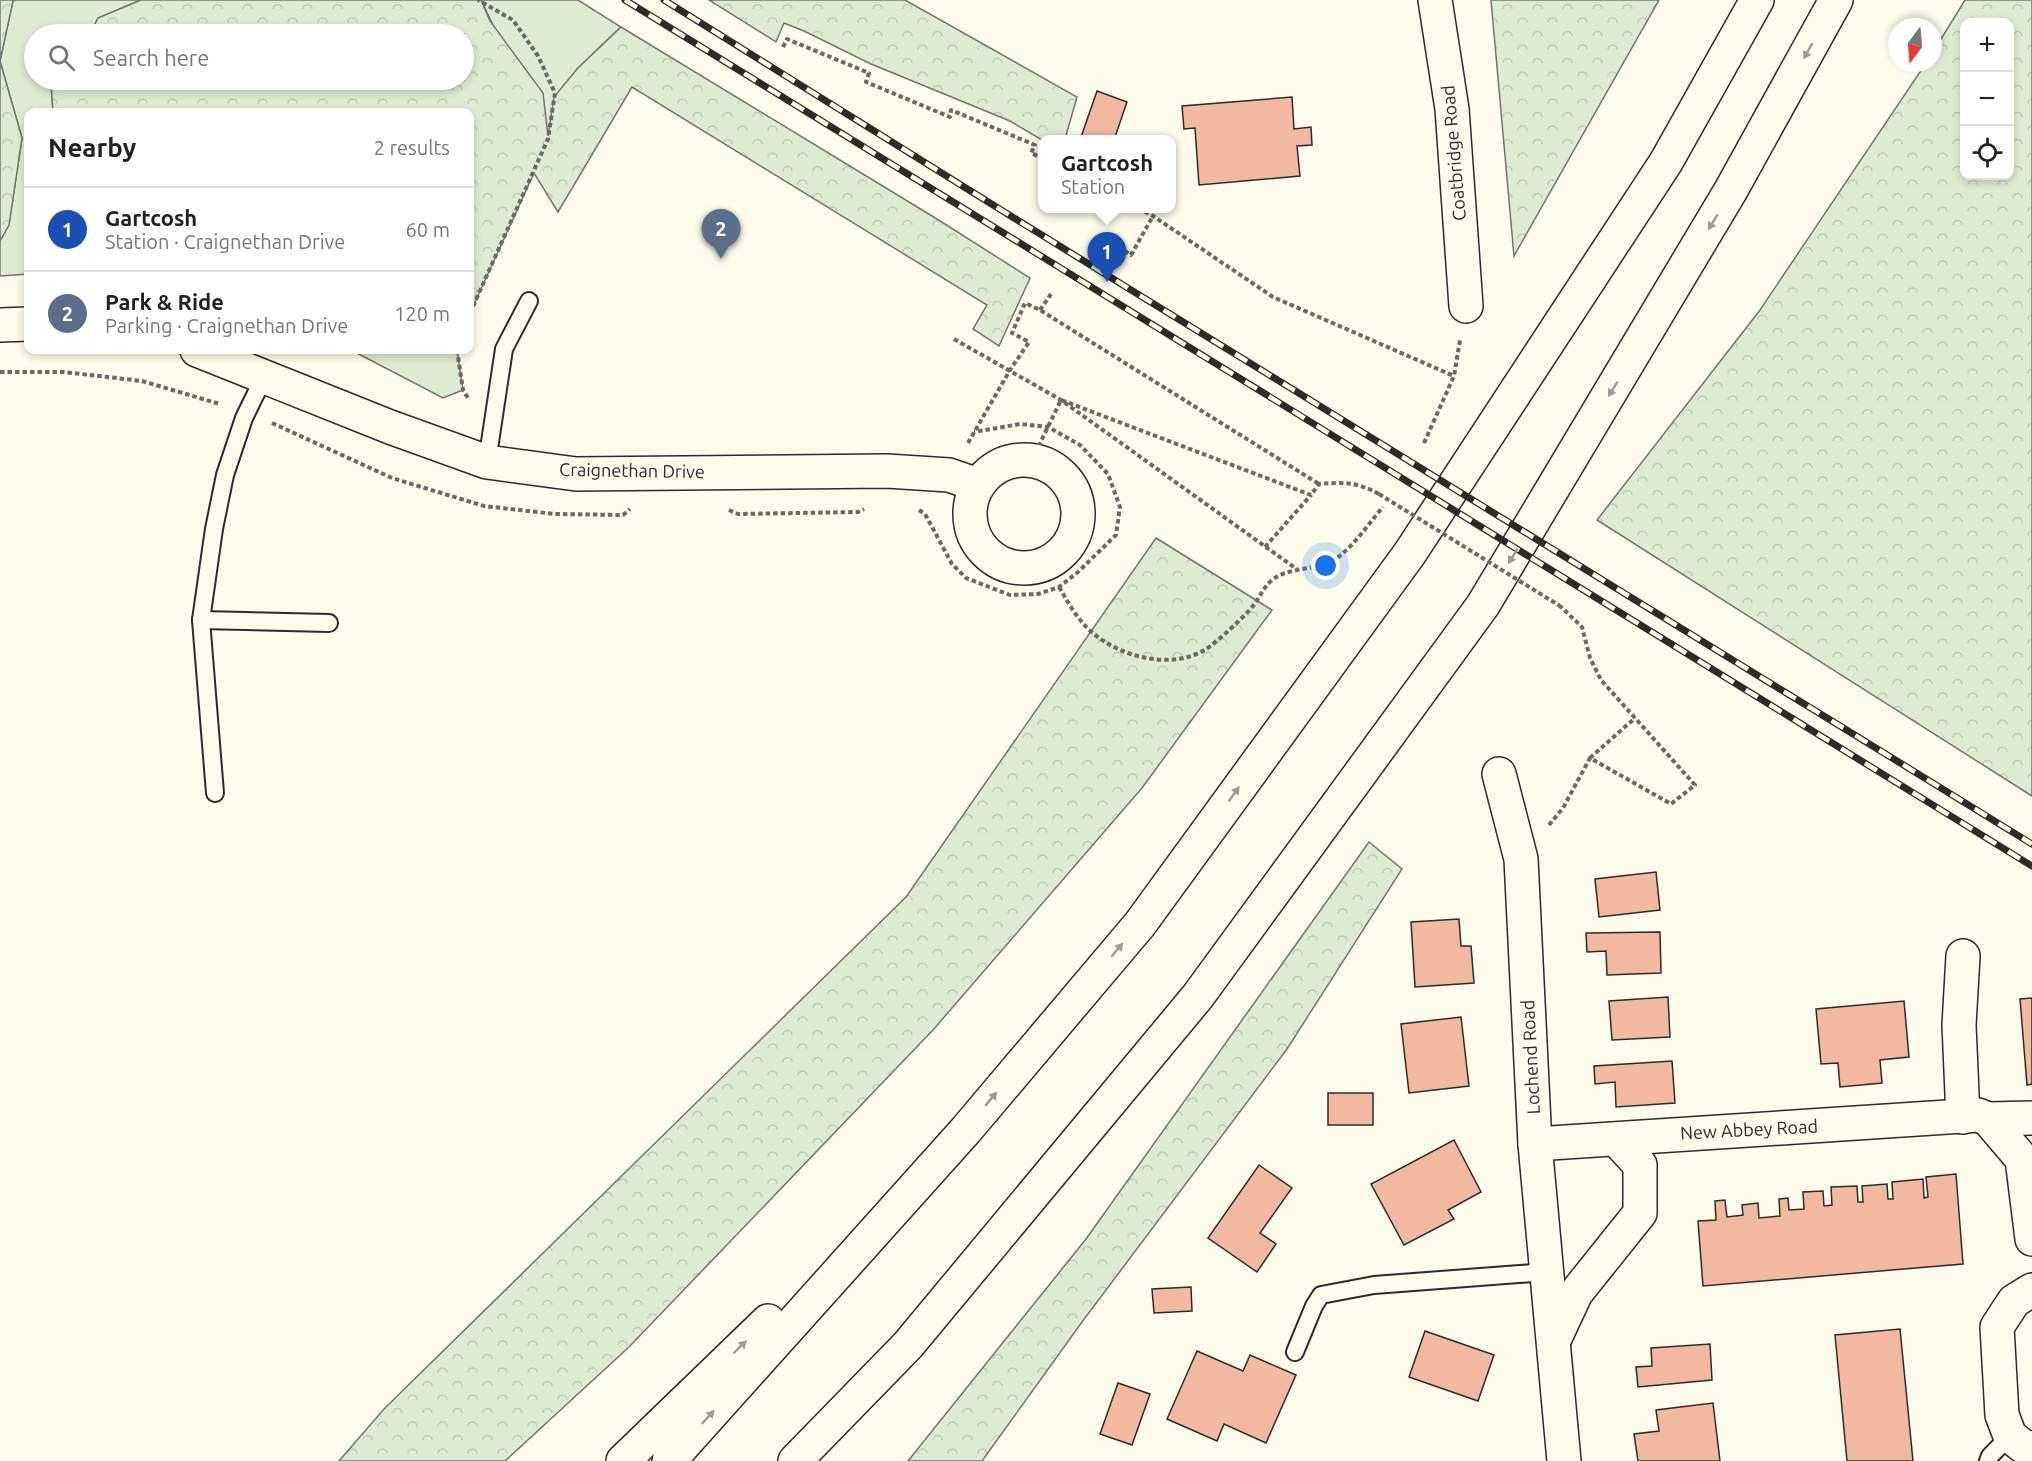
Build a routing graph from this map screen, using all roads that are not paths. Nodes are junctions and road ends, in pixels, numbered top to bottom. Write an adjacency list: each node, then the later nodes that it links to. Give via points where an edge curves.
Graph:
1 (1435, 0): 5 (main road, Coatbridge Road, via 1452,109)
2 (1757, 0): 19 (main road, one-way to 2, via 1140,924 1410,553 1666,162)
3 (1836, 0): 26 (main road, one-way to 26, via 1731,190 1484,605 1198,996)
4 (529, 301): 10 (lane, via 504,349)
5 (1466, 306)
6 (24, 324): 7 (main road)
7 (0, 325)
8 (207, 354): 9 (main road, Craignethan Drive)
9 (264, 377): 10 (main road, Craignethan Drive); 12 (lane, via 244,418 225,475)
10 (487, 462): 11 (main road, Craignethan Drive, via 576,474 887,471)
11 (964, 480): 11 (main road, via 971,501 974,535 996,561 1029,568 1061,555 1072,541 1078,524 1073,490 1064,476 1049,466 1016,460)
12 (201, 620): 13 (lane); 15 (lane)
13 (330, 623)
14 (1499, 774): 21 (main road, Lochend Road, via 1521,859)
15 (215, 793)
16 (1963, 956): 17 (main road, via 1959,1022)
17 (1975, 1118): 18 (main road, New Abbey Road); 20 (main road, New Abbey Road); 22 (main road, via 2022,1160)
18 (2032, 1118)
19 (966, 1130): 29 (main road, one-way to 19); 30 (main road, one-way to 19)
20 (1616, 1139): 21 (main road, New Abbey Road); 25 (main road, via 1640,1165 1640,1213 1576,1293)
21 (1535, 1144): 23 (main road, Lochend Road)
22 (2032, 1239)
23 (1547, 1272): 25 (main road, Lochend Road); 27 (lane, via 1374,1285 1321,1294)
24 (2032, 1290): 28 (main road, via 2014,1301 1997,1327 2002,1416)
25 (1553, 1342): 33 (main road, Lochend Road)
26 (908, 1345): 31 (main road); 32 (main road)
27 (1295, 1352)
28 (2021, 1442): 34 (lane, via 1990,1455)
29 (623, 1461)
30 (669, 1461)
31 (795, 1461)
32 (820, 1461)
33 (1564, 1461)
34 (1988, 1461)

